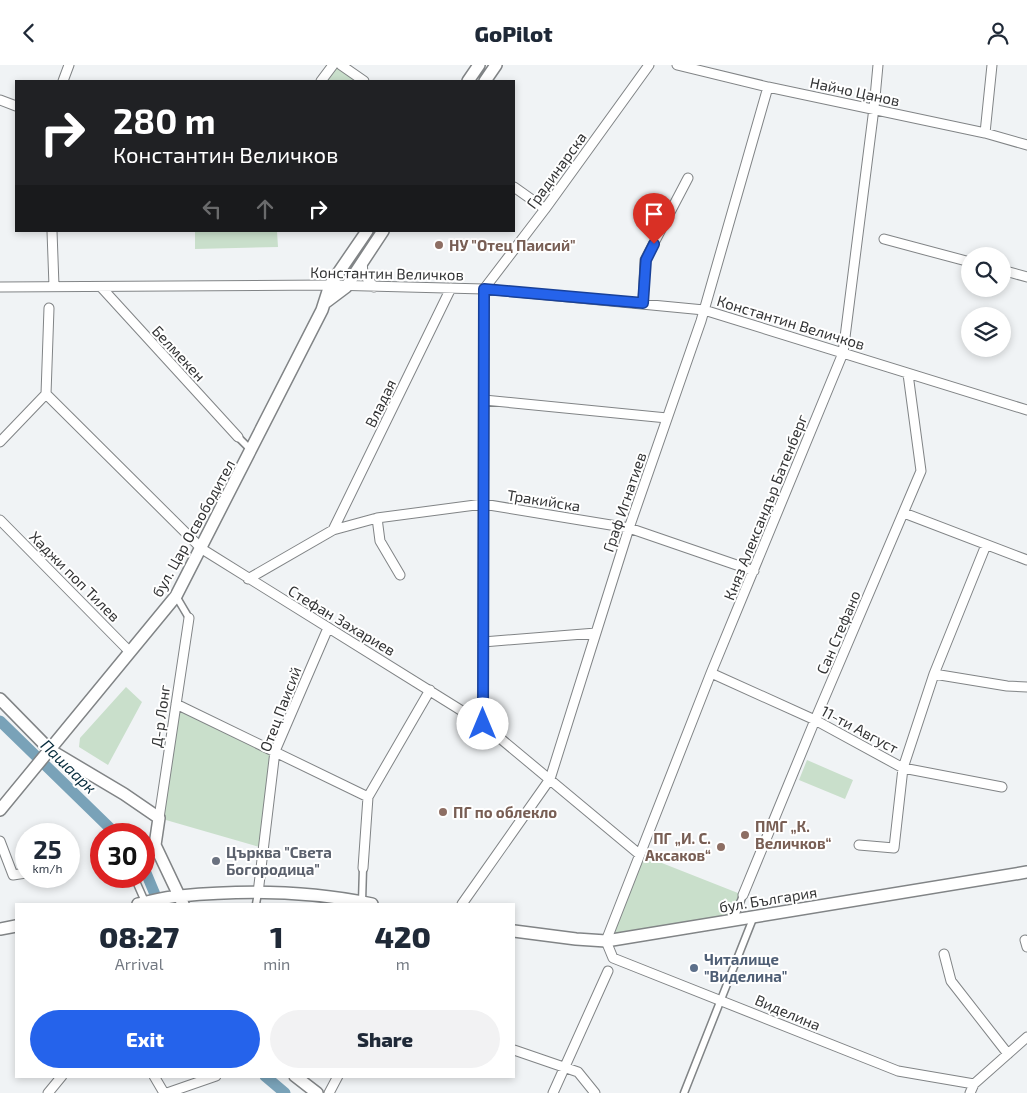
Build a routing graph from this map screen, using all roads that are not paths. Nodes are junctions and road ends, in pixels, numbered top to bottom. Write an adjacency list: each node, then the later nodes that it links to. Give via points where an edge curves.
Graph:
1 (69, 65): 10 (street)
2 (333, 65): 11 (street)
3 (341, 65): 12 (street)
4 (479, 65): 13 (street)
5 (496, 65): 14 (street)
6 (649, 65): 23 (street, Градинарска)
7 (677, 65): 15 (street, Найчо Цанов)
8 (878, 65): 18 (street, Княз Александър Батенберг)
9 (992, 65): 19 (street)
10 (63, 80)
11 (322, 80)
12 (363, 80)
13 (469, 80)
14 (486, 80)
15 (768, 87): 18 (street, Найчо Цанов); 43 (street, Граф Игнатиев)
16 (0, 100): 17 (street)
17 (15, 106)
18 (874, 108): 19 (street, Найчо Цанов); 44 (street, Княз Александър Батенберг)
19 (985, 133): 20 (street, Найчо Цанов)
20 (1027, 145)
21 (688, 178): 41 (street, via 646,260)
22 (515, 188): 23 (street)
23 (545, 209): 39 (street, Градинарска)
24 (52, 232): 33 (street)
25 (366, 232): 32 (street, бул. Цар Освободител)
26 (382, 232): 29 (street)
27 (884, 239): 28 (street)
28 (961, 260)
29 (362, 262): 36 (street); 37 (street, via 363,273)
30 (1011, 273): 31 (street)
31 (1027, 277)
32 (330, 285): 35 (street, Константин Величков); 36 (street, Константин Величков); 40 (street, бул. Цар Освободител)
33 (54, 286): 34 (street, Константин Величков); 35 (street, Константин Величков)
34 (0, 287)
35 (101, 287): 50 (street, Белмекен)
36 (346, 287): 37 (street, Константин Величков); 40 (street)
37 (374, 287): 38 (street, Константин Величков)
38 (451, 288): 39 (street, Константин Величков); 58 (street, Владая)
39 (484, 289): 41 (street, Константин Величков); 47 (street)
40 (326, 302): 52 (street, бул. Цар Освободител)
41 (643, 303): 43 (street, Константин Величков)
42 (49, 308): 46 (street)
43 (704, 310): 44 (street, Константин Величков); 49 (street, Граф Игнатиев)
44 (842, 353): 45 (street, Константин Величков); 62 (street, Княз Александър Батенберг)
45 (908, 374): 48 (street, Константин Величков); 54 (street, Сан Стефано, via 921,471)
46 (46, 394): 51 (street); 60 (street, Стефан Захариев)
47 (484, 400): 49 (street); 53 (street)
48 (1027, 410)
49 (667, 418): 57 (street, Граф Игнатиев)
50 (238, 437): 52 (street)
51 (0, 442)
52 (251, 451): 60 (street, бул. Цар Освободител)
53 (483, 504): 55 (street, Тракийска); 57 (street, Тракийска); 69 (street)
54 (904, 513): 59 (street); 77 (street, Сан Стефано)
55 (377, 519): 58 (street, Тракийска); 63 (street, via 380,541)
56 (0, 520): 70 (street, Хаджи поп Тилев)
57 (630, 528): 62 (street, Тракийска); 68 (street, Граф Игнатиев)
58 (333, 530): 64 (street, Тракийска)
59 (986, 545): 61 (street); 72 (street)
60 (202, 549): 64 (street, Стефан Захариев); 65 (street, бул. Цар Освободител)
61 (1027, 561)
62 (754, 571): 71 (street, Княз Александър Батенберг)
63 (400, 575)
64 (248, 579): 67 (street, Стефан Захариев)
65 (176, 596): 66 (street); 70 (street, бул. Цар Освободител)
66 (189, 618): 76 (street, Д-р Лонг)
67 (328, 628): 74 (street, Стефан Захариев); 80 (street, Отец Паисий)
68 (596, 633): 69 (street); 82 (street, Граф Игнатиев)
69 (483, 642): 78 (street)
70 (130, 652): 79 (street, бул. Цар Освободител)
71 (712, 673): 77 (street, 11-ти Август); 89 (street, Княз Александър Батенберг)
72 (934, 674): 73 (street); 81 (street)
73 (1027, 687)
74 (430, 690): 78 (street, Стефан Захариев); 84 (street)
75 (0, 699): 79 (street)
76 (176, 704): 80 (street); 86 (street, Д-р Лонг)
77 (815, 720): 81 (street, 11-ти Август); 94 (street, Сан Стефано)
78 (483, 724): 82 (street, Стефан Захариев)
79 (50, 750): 85 (street, бул. Цар Освободител); 86 (street)
80 (275, 751): 84 (street); 95 (street, Отец Паисий)
81 (903, 768): 83 (street, 11-ти Август); 88 (street, via 894,848)
82 (550, 779): 89 (street, Стефан Захариев); 99 (street, Граф Игнатиев)
83 (1002, 787)
84 (368, 797): 90 (street)
85 (0, 809)
86 (160, 818): 96 (street, via 156,845)
87 (0, 841): 92 (street)
88 (859, 845)
89 (639, 853): 105 (street, Княз Александър Батенберг)
90 (363, 868): 98 (street)
91 (1027, 872): 100 (street, бул. България)
92 (15, 875)
93 (139, 888): 97 (street)
94 (743, 895): 101 (street)
95 (257, 898): 96 (street); 98 (street, via 308,895)
96 (177, 899): 97 (street)
97 (146, 903)
98 (367, 903)
99 (463, 903)
100 (754, 916): 101 (street, бул. България); 109 (street)
101 (734, 919): 105 (street, бул. България)
102 (15, 926): 103 (street)
103 (0, 929)
104 (515, 931): 105 (street, бул. България)
105 (606, 941): 107 (street)
106 (944, 954): 112 (street, via 951,981)
107 (613, 958): 108 (street); 109 (street, Виделина)
108 (608, 971): 113 (street)
109 (722, 1000): 119 (street, Виделина, via 898,1071); 126 (street)
110 (1027, 1037): 112 (street)
111 (515, 1051): 113 (street)
112 (1008, 1054): 119 (street)
113 (566, 1067): 124 (street); 125 (street, via 578,1072)
114 (60, 1078): 120 (street)
115 (155, 1078): 121 (street)
116 (210, 1078): 121 (street)
117 (298, 1078): 122 (street)
118 (337, 1078): 123 (street)
119 (972, 1089)
120 (48, 1093)
121 (165, 1093)
122 (317, 1093)
123 (329, 1093)
124 (553, 1093)
125 (595, 1093)
126 (684, 1093)

